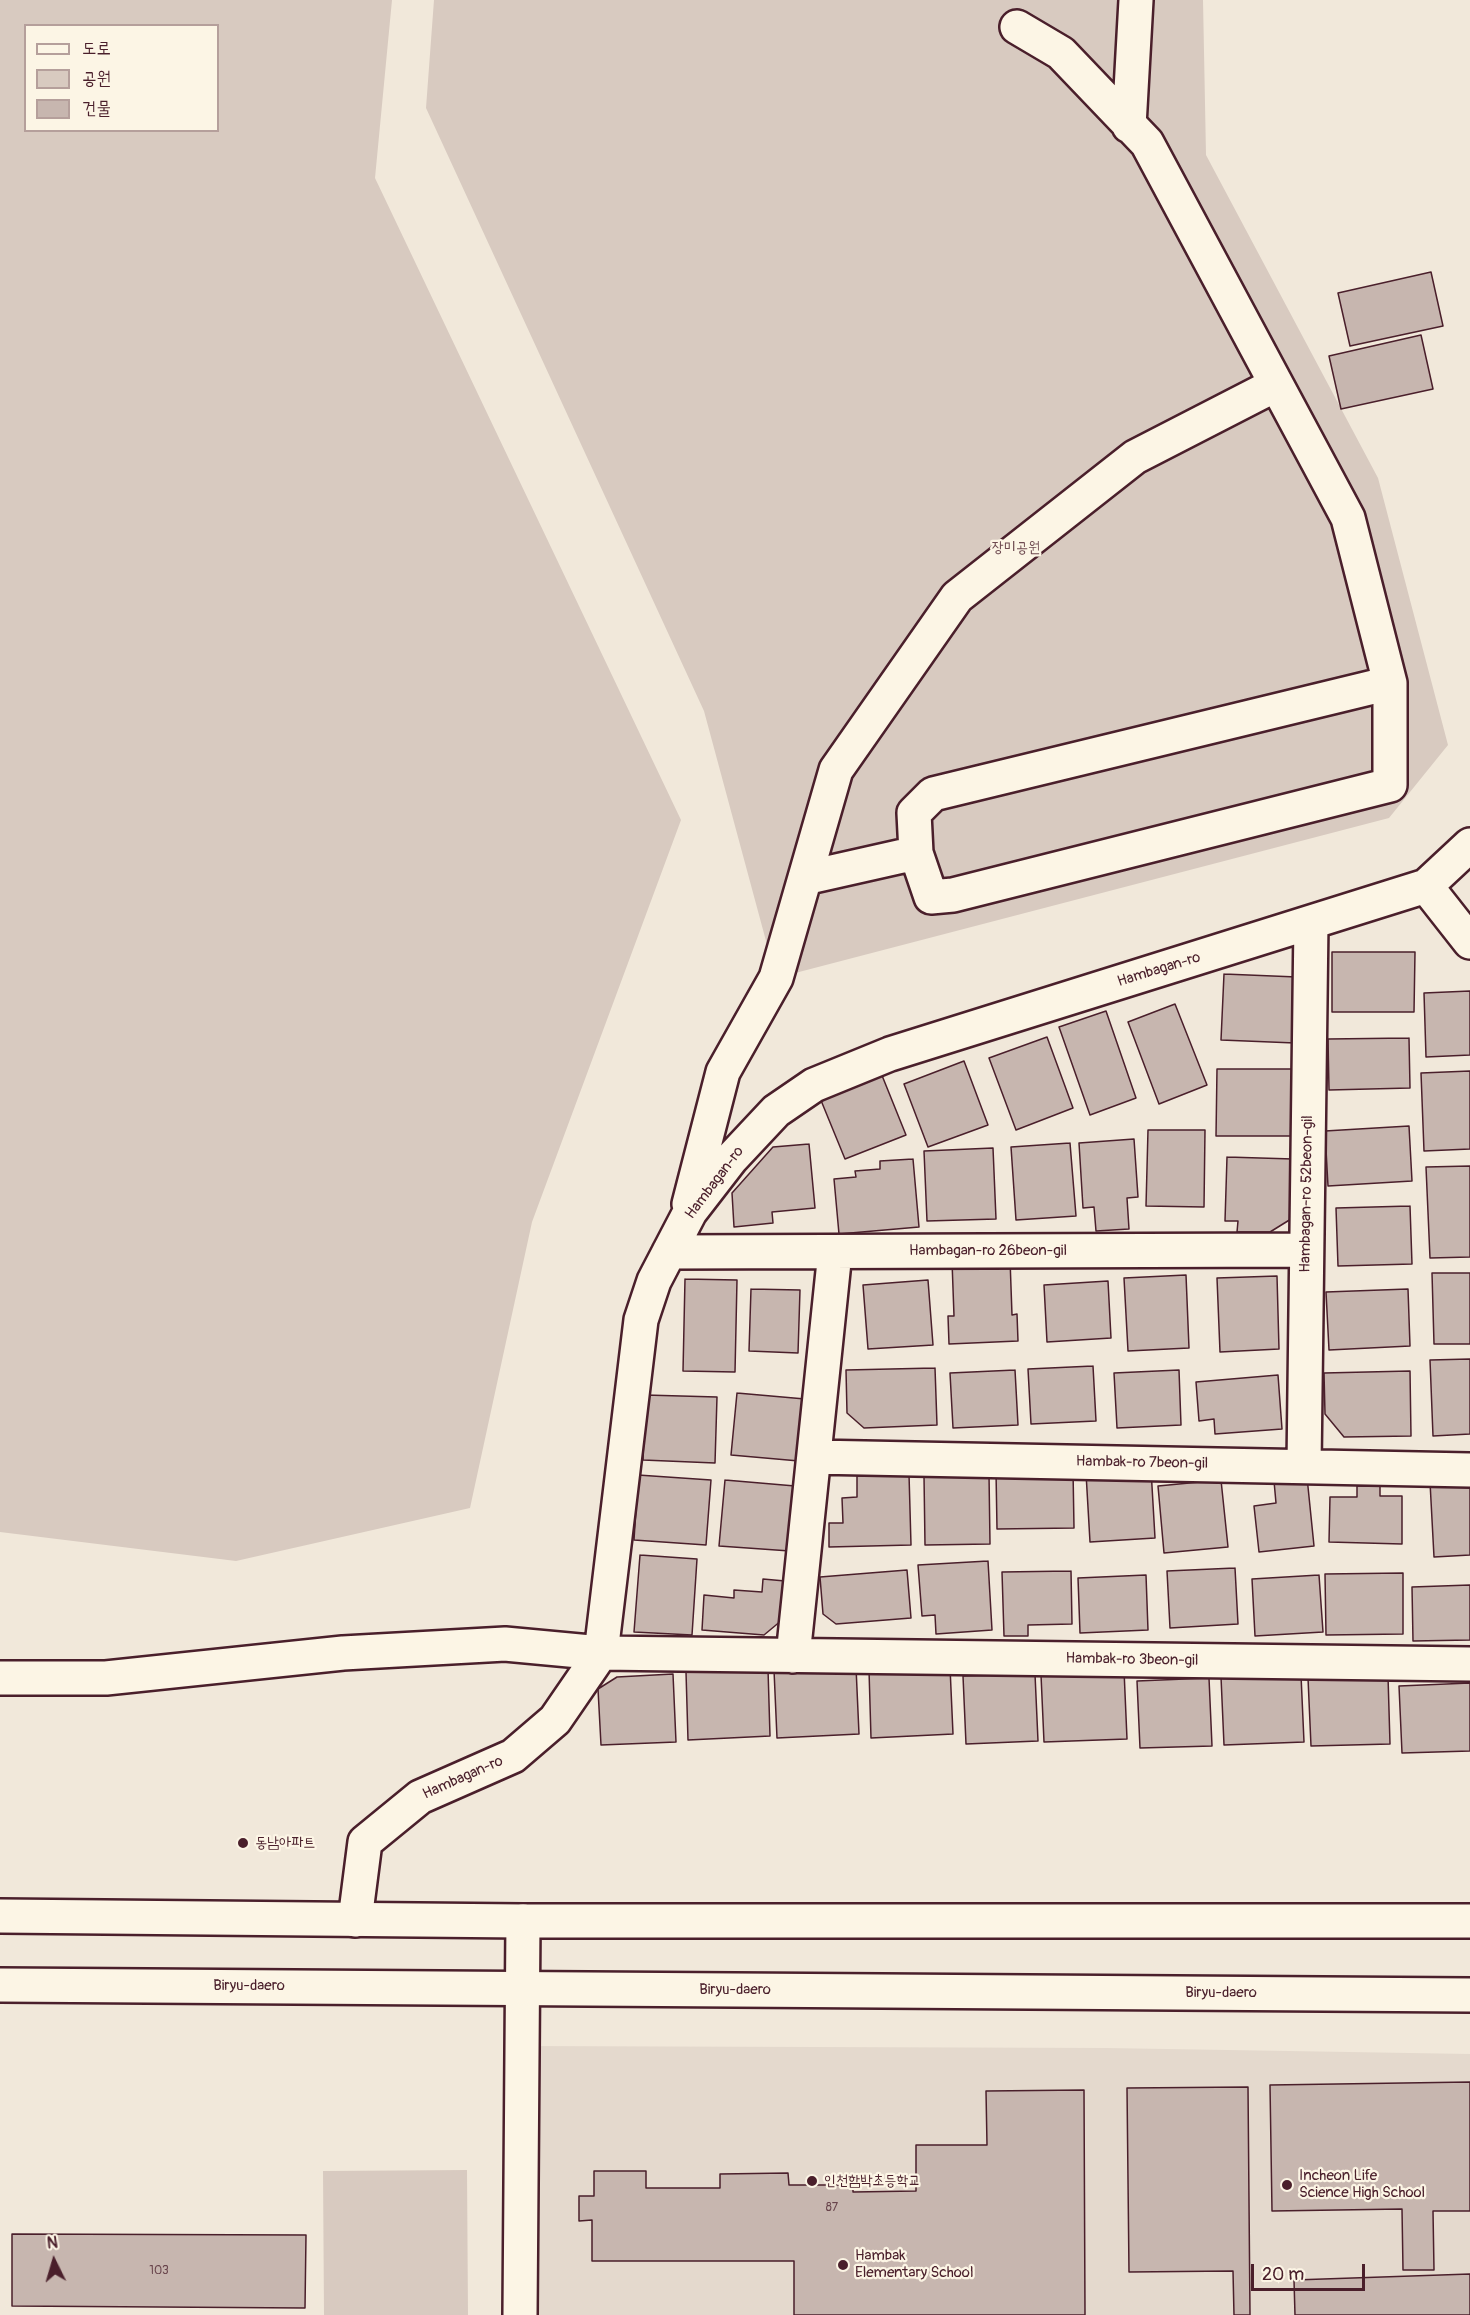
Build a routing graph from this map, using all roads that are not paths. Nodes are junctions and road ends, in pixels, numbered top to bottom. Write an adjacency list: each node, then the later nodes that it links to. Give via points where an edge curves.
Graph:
1 (1136, 0): 3 (main road)
2 (1017, 27): 3 (main road, via 1061,53)
3 (1129, 126): 4 (main road, via 1147,143)
4 (1275, 385): 5 (main road, via 1348,518); 8 (main road, via 1135,457 957,597 836,770)
5 (1390, 683): 7 (main road, via 933,794 914,813); 7 (main road, via 1390,785 953,895 931,897)
6 (1470, 845): 9 (main road, Hambagan-ro)
7 (916, 853): 8 (main road)
8 (805, 878): 12 (main road, via 776,978 723,1072)
9 (1426, 886): 10 (main road, Hambagan-ro); 11 (main road)
10 (1311, 922): 12 (main road, Hambagan-ro, via 890,1054 814,1085 776,1112 730,1159 690,1212); 13 (main road, Hambagan-ro 52beon-gil)
11 (1470, 942)
12 (676, 1239): 14 (main road, Hambagan-ro 26beon-gil); 18 (main road, Hambagan-ro, via 654,1281 641,1320)
13 (1306, 1250): 14 (main road, Hambagan-ro 26beon-gil); 16 (main road, Hambagan-ro 52beon-gil)
14 (835, 1251): 15 (main road)
15 (814, 1457): 16 (main road, Hambak-ro 7beon-gil); 19 (main road)
16 (1304, 1467): 17 (main road, Hambak-ro 7beon-gil)
17 (1470, 1470)
18 (602, 1653): 19 (main road, Hambak-ro 3beon-gil); 21 (main road, Hambak-ro 3beon-gil, via 505,1644 343,1653 106,1678); 23 (main road, Hambagan-ro, via 555,1720 513,1756 420,1797 365,1842)
19 (793, 1656): 20 (main road, Hambak-ro 3beon-gil)
20 (1470, 1664)
21 (0, 1678)
22 (0, 1916): 23 (main road)
23 (355, 1920): 25 (main road)
24 (1470, 1921): 25 (main road)
25 (523, 1922): 27 (main road)
26 (0, 1985): 27 (main road, Biryu-daero)
27 (522, 1988): 28 (main road, Biryu-daero); 29 (main road)
28 (1470, 1995)
29 (520, 2315)

